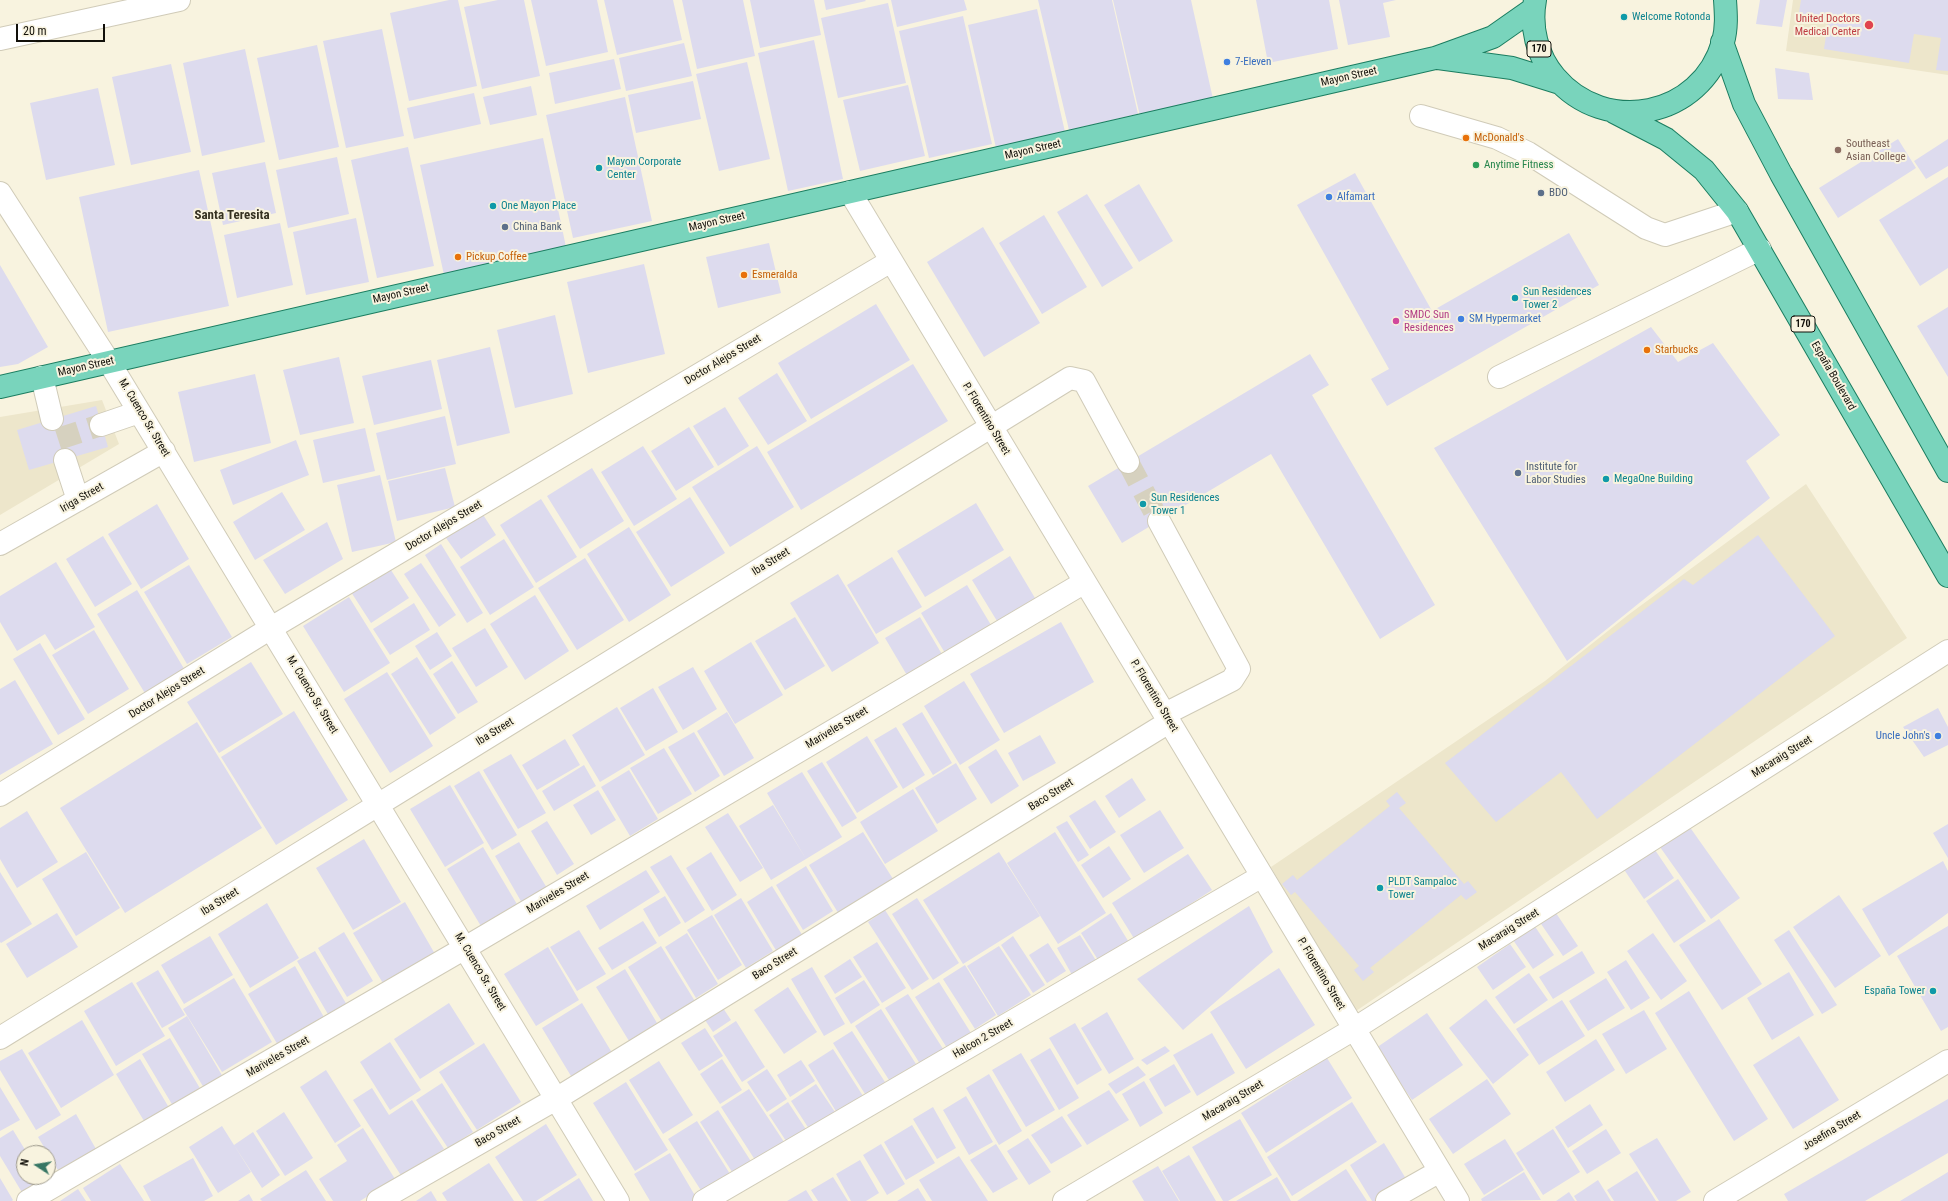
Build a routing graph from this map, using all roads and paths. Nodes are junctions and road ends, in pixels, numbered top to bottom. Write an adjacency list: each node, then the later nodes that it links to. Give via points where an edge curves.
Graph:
1 (179, 0): 4 (street)
2 (1725, 0): 5 (main road, 170, via 1726,20)
3 (1534, 4): 6 (main road, Mayon Street, via 1493,36); 7 (main road, 170, via 1537,45 1550,71)
4 (0, 40)
5 (1722, 42): 8 (main road, 170, via 1713,64 1699,83 1681,98 1652,110); 26 (main road, 170, via 1744,104)
6 (1434, 58): 7 (main road, Mayon Street, via 1512,68); 10 (main road, Mayon Street)
7 (1560, 83): 8 (main road, 170, via 1583,101)
8 (1614, 112): 12 (main road, España Boulevard / 170, via 1672,144 1704,170)
9 (1421, 116): 12 (street, via 1497,138 1528,153 1646,228 1665,235)
10 (850, 192): 14 (street, P. Florentino Street); 15 (main road, Mayon Street)
11 (0, 193): 15 (street, M. Cuenco Sr. Street)
12 (1737, 211): 13 (main road, España Boulevard / 170)
13 (1760, 249): 17 (street); 30 (main road, España Boulevard / 170)
14 (891, 261): 20 (street, P. Florentino Street); 32 (street, Doctor Alejos Street)
15 (109, 362): 16 (main road, Mayon Street); 19 (street, M. Cuenco Sr. Street)
16 (42, 377): 18 (main road, Mayon Street); 21 (street)
17 (1499, 377)
18 (0, 387)
19 (139, 412): 22 (street); 23 (street, M. Cuenco Sr. Street)
20 (992, 418): 25 (street, Iba Street, via 1070,378 1084,382); 31 (street, P. Florentino Street); 36 (street, Iba Street)
21 (52, 419)
22 (100, 425)
23 (164, 451): 27 (street, Iriga Street); 32 (street, M. Cuenco Sr. Street)
24 (65, 460): 27 (street)
25 (1128, 462)
26 (1948, 471)
27 (78, 500): 29 (street, Iriga Street)
28 (1159, 521): 34 (street, Baco Street, via 1239,670 1232,680)
29 (0, 544)
30 (1948, 576)
31 (1085, 582): 34 (street, P. Florentino Street); 38 (street, Mariveles Street)
32 (271, 628): 35 (street, Doctor Alejos Street); 36 (street, M. Cuenco Sr. Street)
33 (1948, 651): 39 (street, Macaraig Street)
34 (1167, 718): 37 (street, P. Florentino Street); 42 (street, Baco Street)
35 (0, 795)
36 (378, 804): 38 (street, M. Cuenco Sr. Street); 40 (street, Iba Street)
37 (1262, 876): 39 (street, P. Florentino Street); 47 (street, Halcon 2 Street)
38 (465, 948): 42 (street, M. Cuenco Sr. Street); 44 (street, Mariveles Street)
39 (1354, 1029): 43 (street, P. Florentino Street); 48 (street, Macaraig Street)
40 (0, 1038)
41 (1948, 1061): 51 (street, Josefina Street)
42 (556, 1099): 45 (street, Baco Street); 46 (street, M. Cuenco Sr. Street)
43 (1440, 1171): 49 (street); 50 (street, P. Florentino Street)
44 (28, 1201)
45 (378, 1201)
46 (618, 1201)
47 (704, 1201)
48 (1064, 1201)
49 (1387, 1201)
50 (1458, 1201)
51 (1716, 1201)

